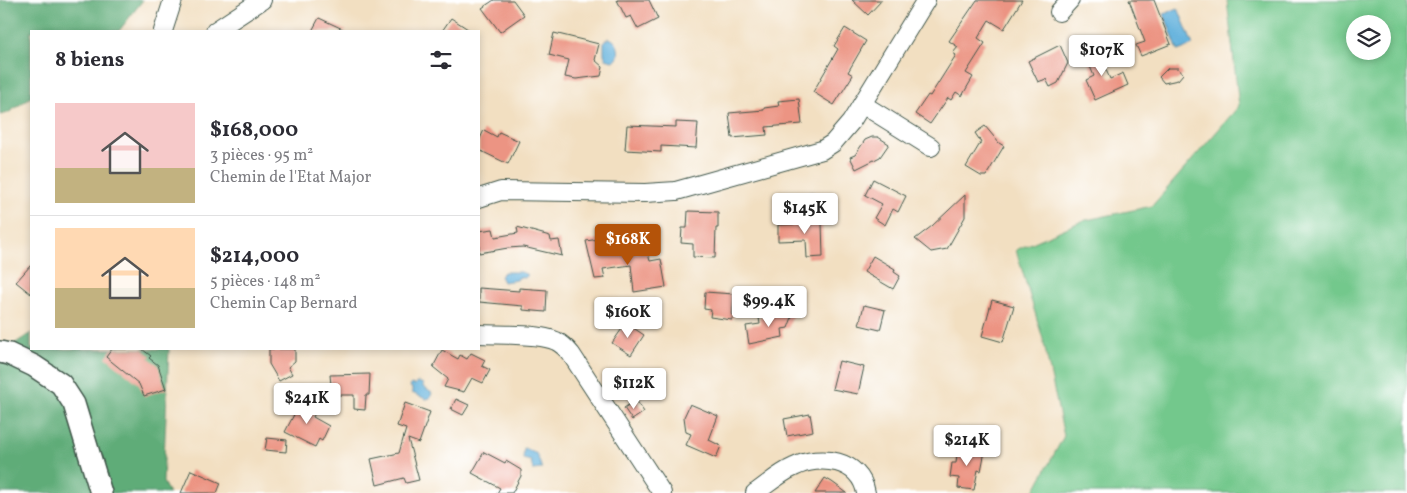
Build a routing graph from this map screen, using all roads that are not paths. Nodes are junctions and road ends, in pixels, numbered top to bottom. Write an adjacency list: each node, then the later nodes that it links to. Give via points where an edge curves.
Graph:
1 (174, 0): 4 (street)
2 (262, 0): 5 (street)
3 (926, 0): 6 (street)
4 (163, 30)
5 (217, 30)
6 (862, 104): 7 (street); 8 (street, via 842,134 822,150 676,191 501,191)
7 (931, 147)
8 (480, 198)
9 (480, 334): 12 (street, via 543,338 564,347)
10 (0, 352): 11 (street, via 34,366 61,384 74,404)
11 (101, 493)
12 (662, 493)
13 (755, 493): 14 (street, via 790,469 816,460 847,465 861,478)
14 (866, 493)

